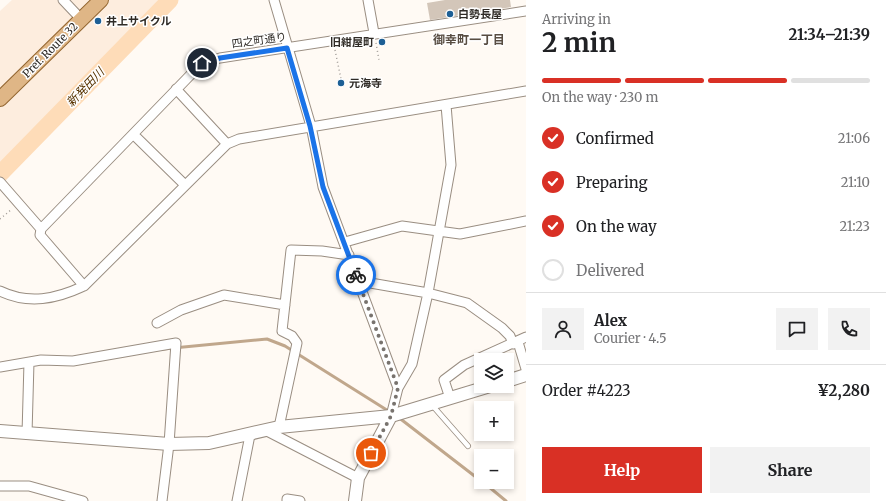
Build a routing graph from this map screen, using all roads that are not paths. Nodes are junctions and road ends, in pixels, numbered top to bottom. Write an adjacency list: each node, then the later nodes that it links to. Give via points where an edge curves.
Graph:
1 (63, 0): 6 (street)
2 (101, 0): 6 (main road, Pref. Route 32)
3 (274, 0): 8 (street)
4 (368, 0): 7 (street)
5 (526, 11): 7 (street, 四之町通り)
6 (81, 19): 11 (main road, Pref. Route 32)
7 (374, 33): 8 (street, 四之町通り)
8 (287, 48): 9 (street, 四之町通り, via 202,63); 13 (street)
9 (176, 89): 14 (street, 四之町通り); 15 (street)
10 (526, 91): 12 (street)
11 (0, 100)
12 (446, 105): 13 (street); 20 (street, via 451,165)
13 (310, 126): 15 (street, via 239,139); 21 (street, via 323,187)
14 (133, 134): 17 (street); 19 (street, 四之町通り)
15 (227, 144): 17 (street)
16 (1, 183): 19 (street)
17 (185, 185): 24 (street)
18 (526, 221): 20 (street, via 460,234)
19 (41, 229): 24 (street, via 40,235)
20 (440, 231): 21 (street, via 402,226); 26 (street)
21 (345, 242): 22 (street)
22 (349, 255): 23 (street); 27 (street, via 291,250)
23 (359, 281): 26 (street); 35 (street)
24 (84, 286): 25 (street, via 67,294 38,299 14,298)
25 (0, 291)
26 (428, 293): 29 (street, via 468,303); 35 (street, via 412,364)
27 (285, 305): 28 (street, via 224,295 181,310); 40 (street, via 282,331 292,336 297,343)
28 (157, 323)
29 (519, 341): 32 (street); 37 (street, via 464,365 444,380)
30 (29, 362): 31 (street); 43 (street); 45 (street, via 73,361 176,343)
31 (0, 367)
32 (526, 369)
33 (526, 375): 34 (street)
34 (514, 379)
35 (398, 388): 39 (street)
36 (474, 391): 37 (street)
37 (450, 398): 38 (street)
38 (431, 404): 39 (street); 46 (lane)
39 (391, 416): 40 (street); 47 (street)
40 (279, 427): 42 (street)
41 (0, 431): 43 (street)
42 (267, 431): 44 (street); 47 (street)
43 (27, 434): 45 (street)
44 (250, 435): 45 (street, via 209,443); 51 (street)
45 (169, 444): 50 (street)
46 (468, 446)
47 (358, 478): 54 (street)
48 (0, 486): 49 (street, via 29,486)
49 (83, 501)
50 (162, 501)
51 (237, 501)
52 (287, 501): 53 (street)
53 (300, 501)
54 (355, 501)

